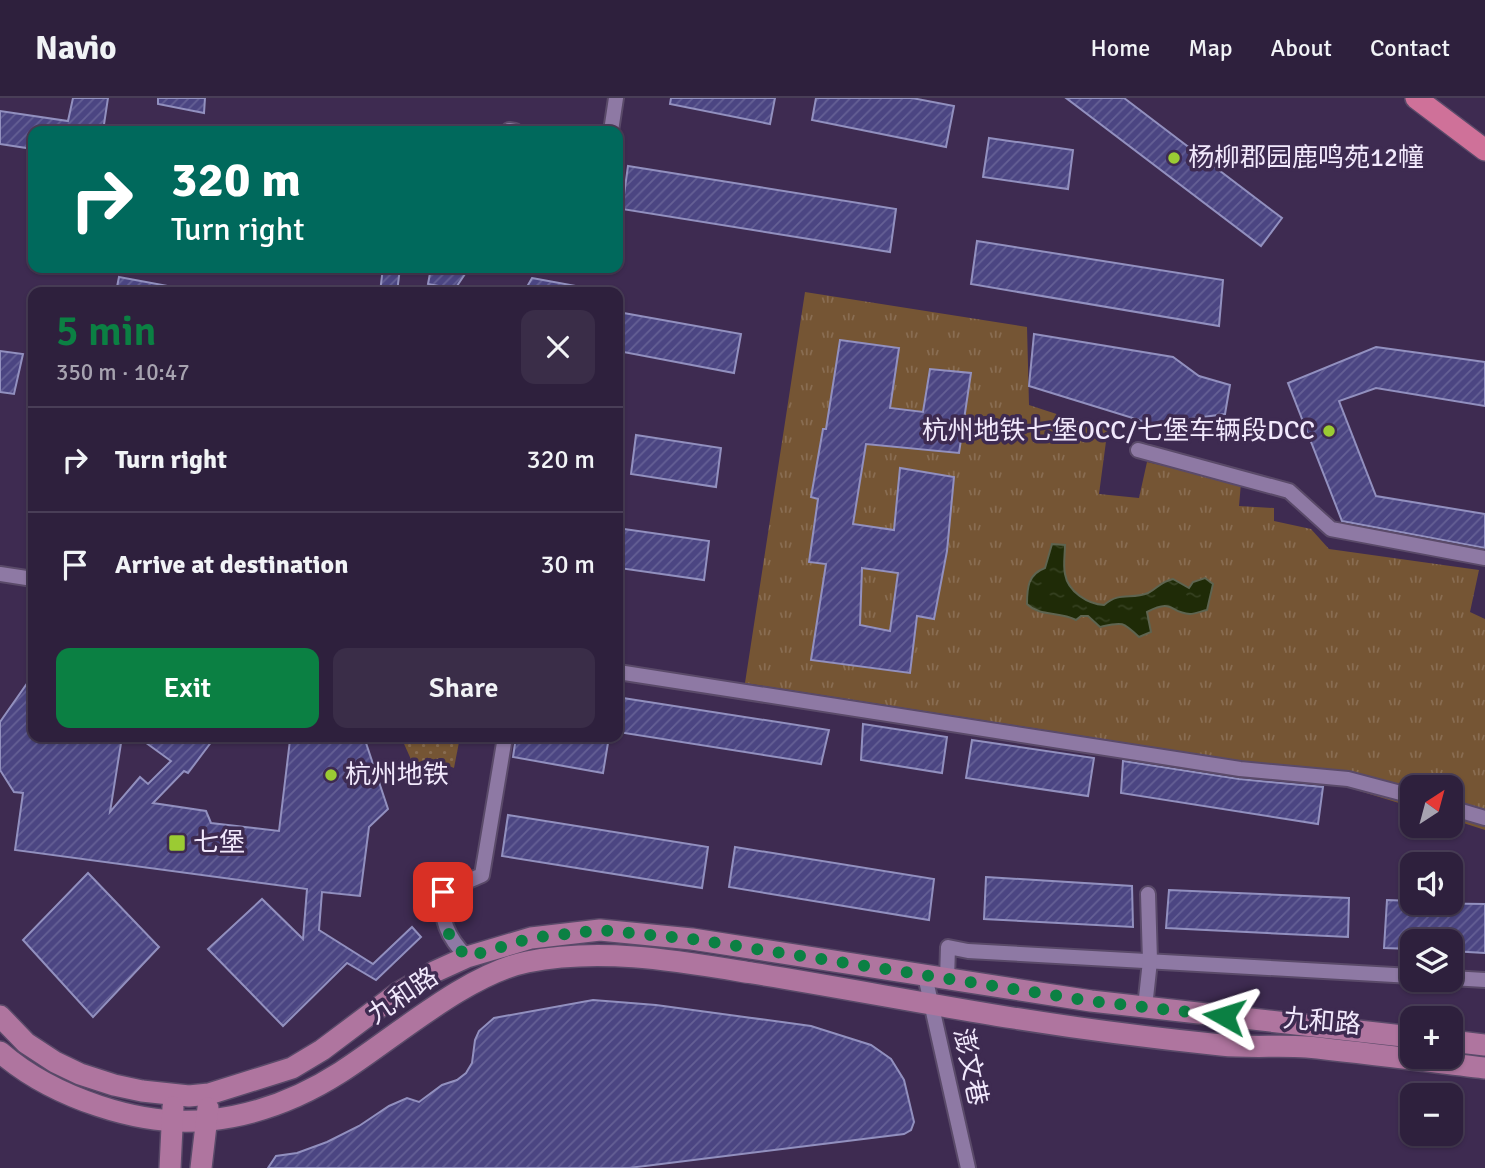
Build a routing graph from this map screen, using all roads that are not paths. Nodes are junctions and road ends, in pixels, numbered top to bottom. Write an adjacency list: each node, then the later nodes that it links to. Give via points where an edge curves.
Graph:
1 (616, 98): 3 (street)
2 (1416, 98): 4 (main road)
3 (612, 126)
4 (1485, 150)
5 (1138, 450): 6 (street, via 1289,491 1331,529)
6 (1485, 558)
7 (0, 574): 8 (street)
8 (28, 578)
9 (623, 673): 11 (street, via 1240,769 1348,779)
10 (504, 742): 15 (street, via 482,875 443,892 440,913 455,945)
11 (1400, 793)
12 (1463, 811): 13 (street)
13 (1485, 818)
14 (1148, 894): 16 (street)
15 (467, 957): 18 (street, 九和路, via 531,938 600,930 692,939); 31 (street, 九和路, via 398,993 292,1068)
16 (1150, 961): 17 (street); 19 (street, via 948,947); 23 (street)
17 (1400, 975)
18 (925, 976): 19 (street, 九和路); 22 (street, 澎文巷)
19 (947, 979): 23 (street, 九和路)
20 (1463, 979): 21 (street)
21 (1485, 980)
22 (931, 1003): 29 (street, 九和路, via 1213,1044 1302,1047); 33 (street, 九和路, via 655,957 569,956 524,962 486,975 302,1093 272,1106); 36 (street, 澎文巷)
23 (1145, 1007): 25 (street, 九和路)
24 (0, 1016): 30 (street, 九和路, via 26,1043 80,1074 114,1085)
25 (1400, 1036)
26 (1463, 1042): 27 (street)
27 (1485, 1045)
28 (0, 1052): 32 (street, 九和路, via 40,1082 82,1100)
29 (1485, 1068)
30 (174, 1094): 31 (street, 九和路); 32 (street)
31 (209, 1094): 33 (street)
32 (173, 1120): 33 (street, 九和路); 34 (street)
33 (207, 1120): 35 (street)
34 (170, 1168)
35 (201, 1168)
36 (968, 1168)

